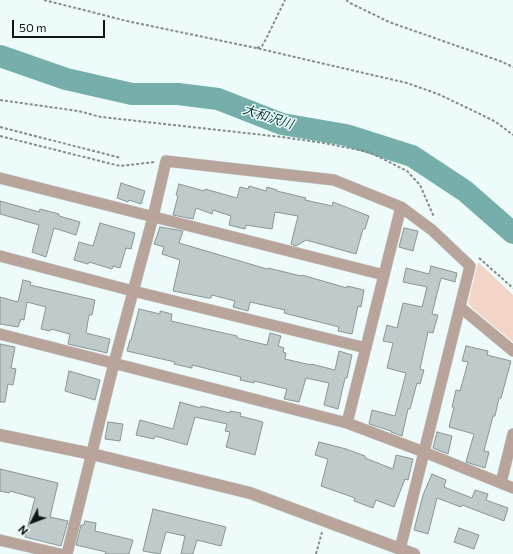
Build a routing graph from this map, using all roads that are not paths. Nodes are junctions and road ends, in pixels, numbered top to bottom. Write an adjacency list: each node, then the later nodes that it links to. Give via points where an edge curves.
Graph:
1 (0, 178): 3 (street)
2 (401, 207): 3 (street, via 334,180 166,161); 5 (street); 7 (street, via 432,230 470,266)
3 (153, 217): 5 (street); 6 (street)
4 (0, 256): 6 (street)
5 (384, 275): 9 (street)
6 (133, 291): 9 (street); 11 (street)
7 (460, 307): 10 (street); 15 (street)
8 (0, 334): 11 (street)
9 (366, 348): 12 (street)
10 (513, 351)
11 (114, 363): 12 (street); 16 (street)
12 (347, 423): 15 (street)
13 (513, 434): 17 (street)
14 (0, 435): 16 (street)
15 (424, 452): 17 (street); 20 (street)
16 (92, 454): 20 (street, via 250,493); 22 (street)
17 (501, 483): 18 (street)
18 (513, 488)
19 (0, 540): 21 (street)
20 (399, 552): 23 (street)
21 (60, 554)
22 (67, 554)
23 (414, 554)

